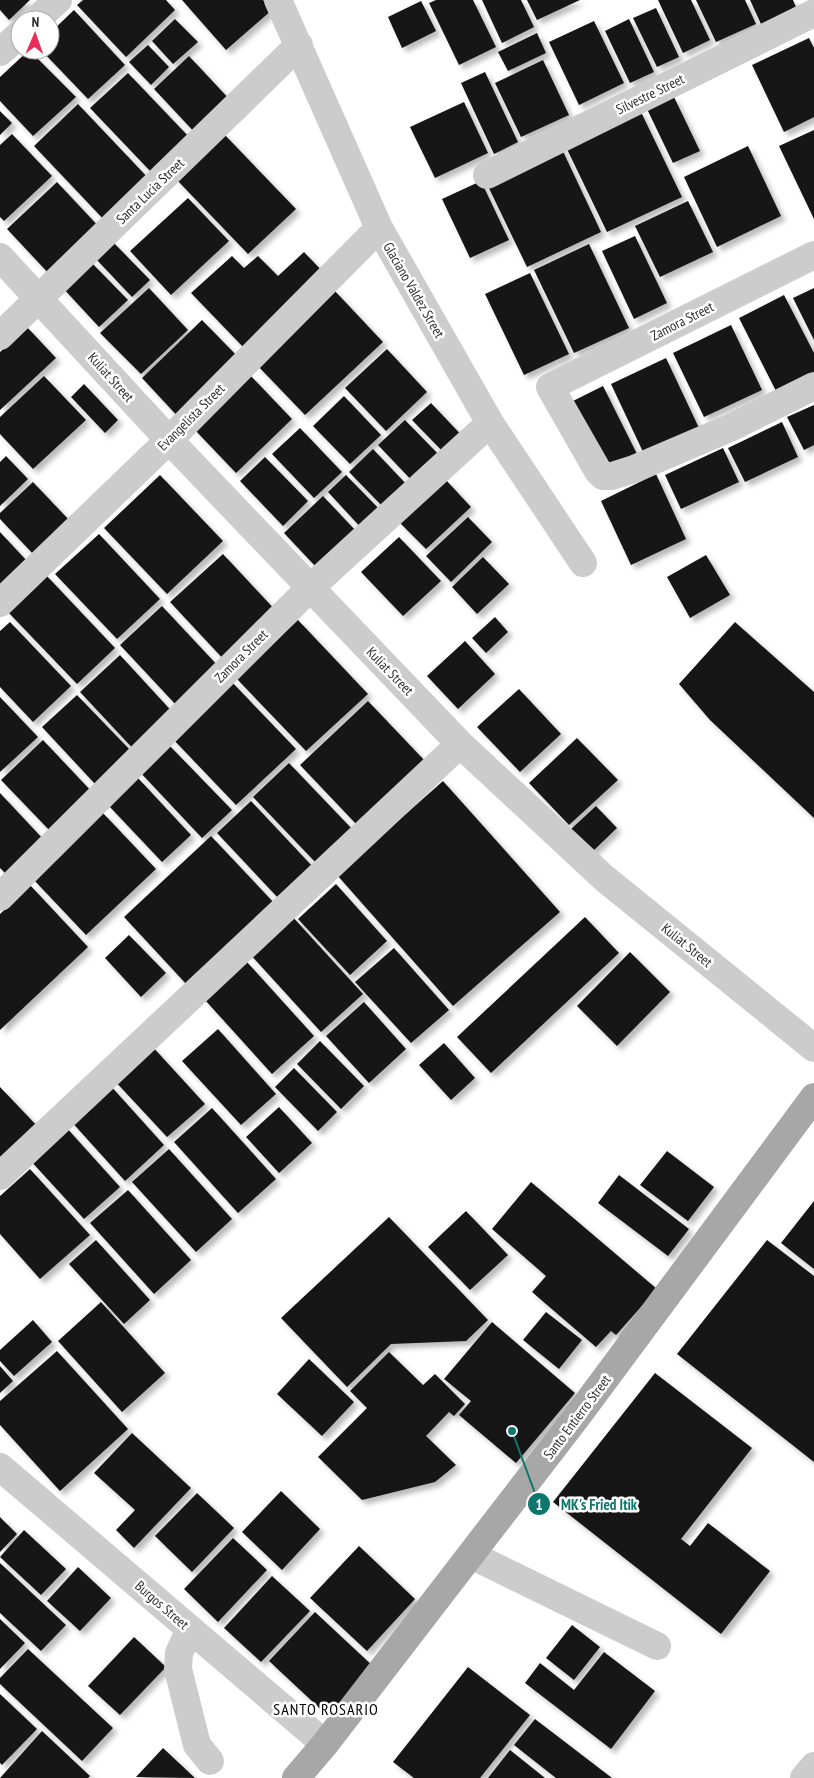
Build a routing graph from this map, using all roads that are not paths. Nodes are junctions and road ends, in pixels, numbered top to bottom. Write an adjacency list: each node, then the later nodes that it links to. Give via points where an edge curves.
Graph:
1 (58, 0): 3 (street)
2 (278, 0): 6 (street, Glaciano Valdez Street)
3 (47, 10)
4 (814, 13): 8 (street, Silvestre Street)
5 (10, 43): 7 (street)
6 (299, 45): 9 (street, Glaciano Valdez Street); 12 (street, Santa Lucia Street)
7 (0, 52)
8 (487, 175)
9 (379, 228): 15 (street, Glaciano Valdez Street); 16 (street, Evangelista Street)
10 (814, 255): 14 (street, Zamora Street, via 550,387 598,471 604,476 612,476 730,428)
11 (0, 257): 12 (street, Kuliat Street)
12 (40, 298): 13 (street, Santa Lucia Street); 16 (street, Kuliat Street)
13 (0, 336)
14 (814, 386)
15 (490, 423): 17 (street, Glaciano Valdez Street); 18 (street, Zamora Street)
16 (169, 440): 18 (street, Kuliat Street); 19 (street, Evangelista Street)
17 (583, 563)
18 (310, 588): 20 (street, Kuliat Street); 21 (street, Zamora Street)
19 (0, 603)
20 (460, 744): 22 (street, Kuliat Street, via 604,878); 24 (street)
21 (0, 897)
22 (814, 1048)
23 (814, 1097): 26 (main road, Santo Entierro Street)
24 (0, 1176)
25 (0, 1466): 27 (street, Burgos Street)
26 (471, 1555): 28 (street); 29 (main road, Santo Entierro Street)
27 (190, 1629): 29 (street, Burgos Street); 30 (street, via 179,1653 178,1670 197,1745)
28 (657, 1646)
29 (325, 1744): 32 (main road, Santo Entierro Street)
30 (210, 1761)
31 (814, 1766): 33 (street)
32 (296, 1778)
33 (804, 1778)

